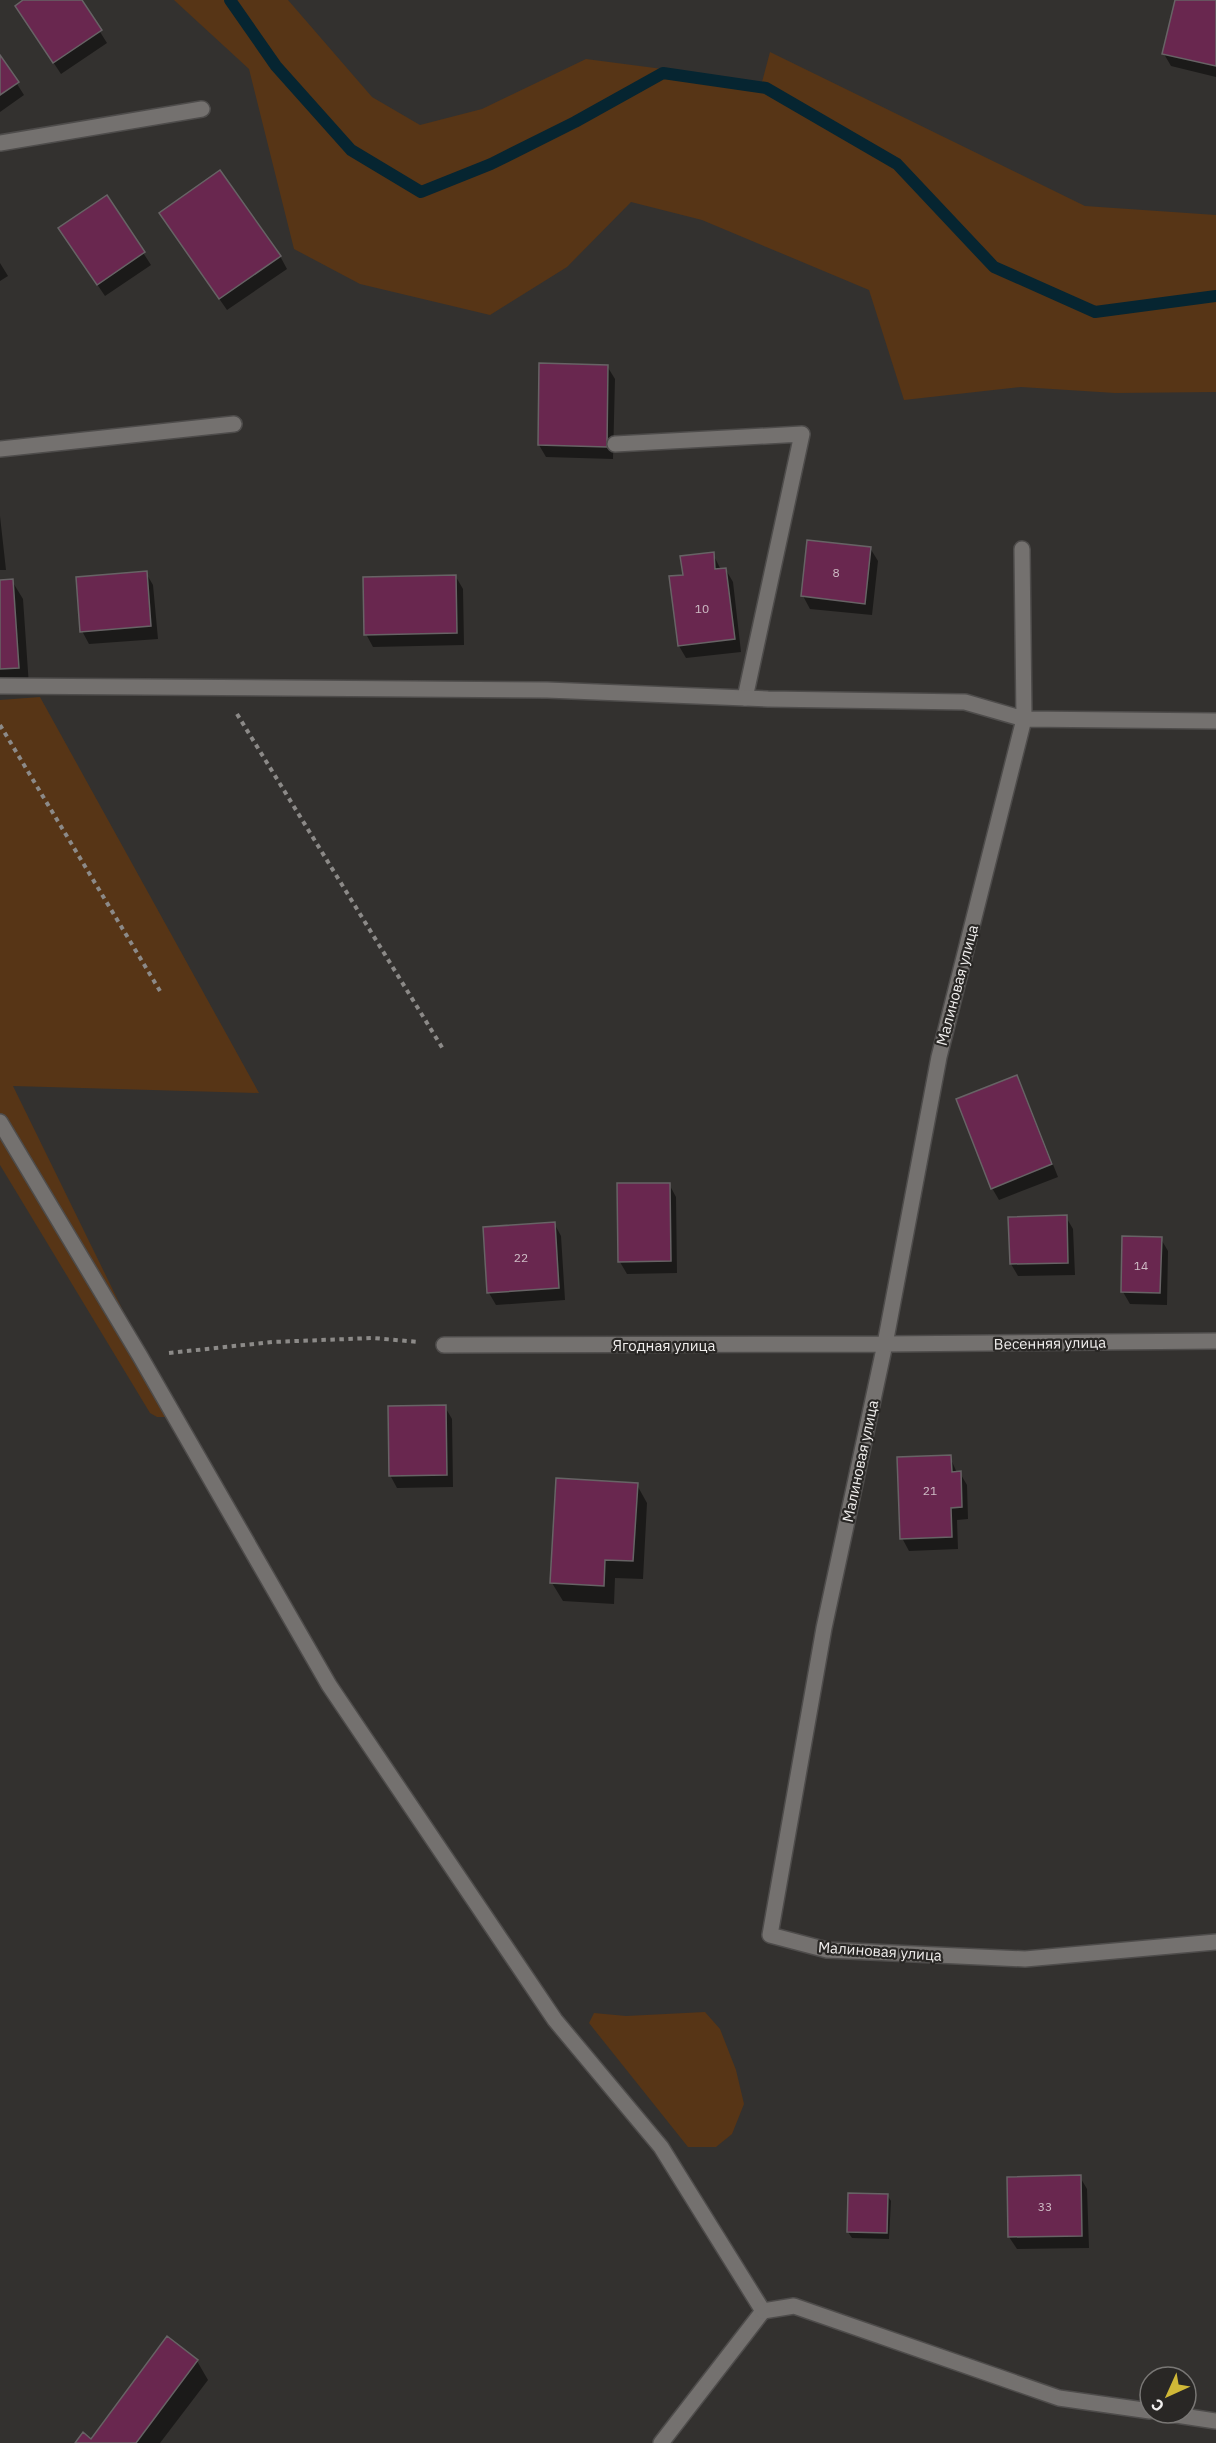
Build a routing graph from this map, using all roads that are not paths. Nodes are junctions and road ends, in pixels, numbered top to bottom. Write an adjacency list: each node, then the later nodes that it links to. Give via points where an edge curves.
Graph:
1 (202, 109): 2 (street)
2 (0, 143)
3 (234, 424): 5 (street)
4 (615, 444): 8 (street, via 802,434)
5 (0, 449)
6 (1022, 549): 9 (street, Малиновая улица)
7 (0, 686): 8 (street, via 547,690)
8 (745, 698): 9 (street, via 965,702)
9 (1024, 719): 10 (street); 13 (street, Малиновая улица, via 939,1057)
10 (1216, 721)
11 (0, 1122): 16 (street, via 329,1685 555,2020 661,2147)
12 (1216, 1341): 13 (street, Весенняя улица)
13 (885, 1344): 14 (street, Ягодная улица); 15 (street, Малиновая улица, via 824,1628 770,1935 827,1950 1025,1959)
14 (444, 1345)
15 (1216, 1942)
16 (764, 2311): 17 (street, via 794,2307 1059,2398); 20 (street)
17 (1138, 2409)
18 (1198, 2418): 19 (street)
19 (1216, 2421)
20 (661, 2443)

